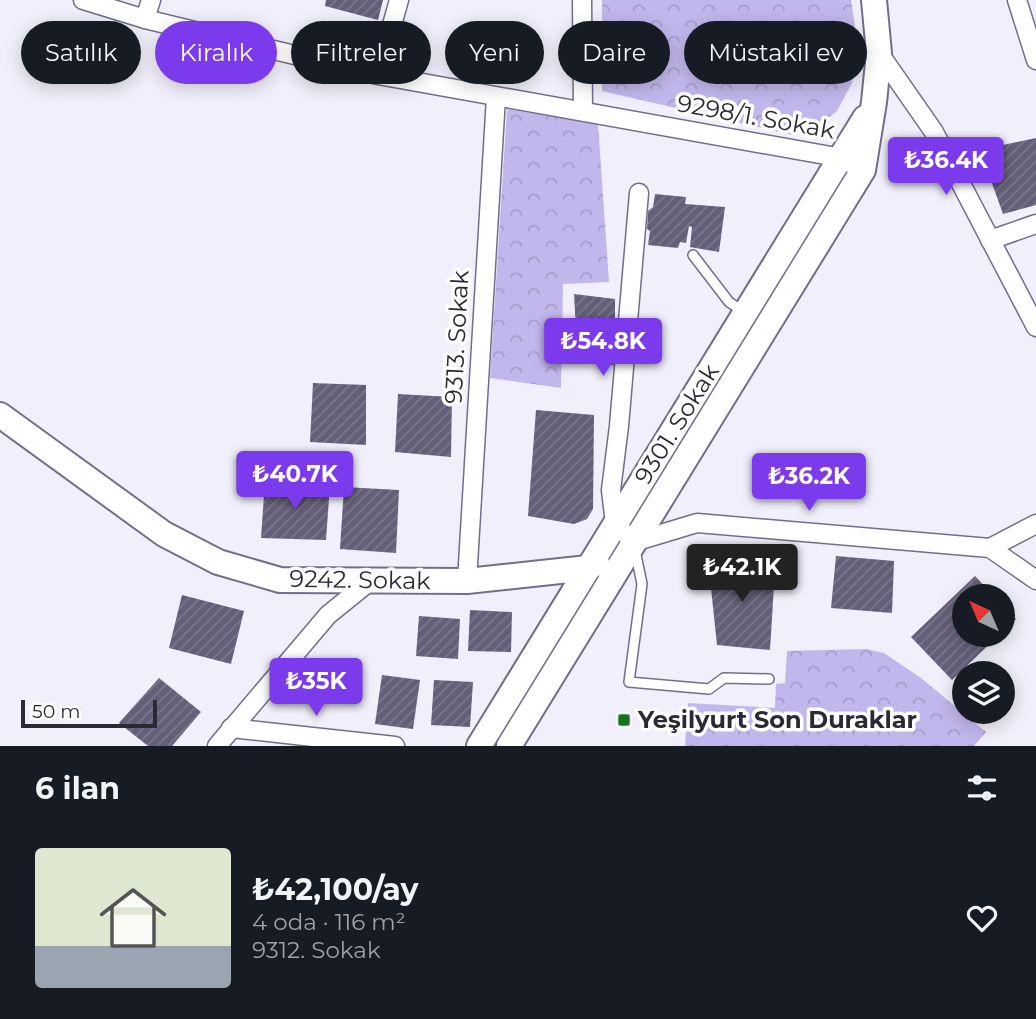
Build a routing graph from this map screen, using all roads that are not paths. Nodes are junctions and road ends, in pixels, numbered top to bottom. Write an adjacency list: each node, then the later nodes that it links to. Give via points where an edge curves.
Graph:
1 (83, 0): 7 (street, 9298/1. Sokak)
2 (151, 0): 7 (street)
3 (399, 0): 8 (street)
4 (582, 0): 14 (street)
5 (874, 0): 9 (main road, 9301. Sokak)
6 (1017, 0): 11 (street)
7 (145, 19): 10 (street, 9298/1. Sokak)
8 (393, 21)
9 (879, 53): 15 (main road, 9301. Sokak, via 874,103); 18 (street, via 934,132)
10 (291, 54)
11 (1036, 60)
12 (426, 84): 13 (street, 9298/1. Sokak)
13 (496, 97): 14 (street, 9298/1. Sokak); 30 (street, 9313. Sokak)
14 (583, 111): 15 (street, 9298/1. Sokak)
15 (852, 164): 20 (main road, 9301. Sokak); 25 (main road, 9301. Sokak)
16 (639, 193): 23 (street, via 611,490)
17 (1036, 224): 18 (street)
18 (990, 240): 21 (street)
19 (693, 255): 20 (lane, via 729,302)
20 (746, 313): 23 (main road, 9301. Sokak)
21 (1036, 327)
22 (0, 415): 28 (main road, 9242. Sokak, via 164,534 218,562 280,580)
23 (615, 524): 25 (street); 27 (main road, 9301. Sokak)
24 (1036, 524): 26 (street)
25 (634, 542): 26 (street, via 696,523); 27 (main road, 9242. Sokak); 31 (lane, via 642,584 629,682 709,690 724,678); 36 (main road, 9301. Sokak)
26 (990, 548): 29 (street)
27 (588, 568): 30 (main road, 9242. Sokak); 35 (main road, 9301. Sokak)
28 (370, 580): 30 (main road, 9242. Sokak); 32 (street, via 328,615)
29 (1036, 580)
30 (467, 581)
31 (769, 679)
32 (231, 728): 33 (street); 34 (street)
33 (217, 746)
34 (395, 746)
35 (480, 746)
36 (509, 746)

